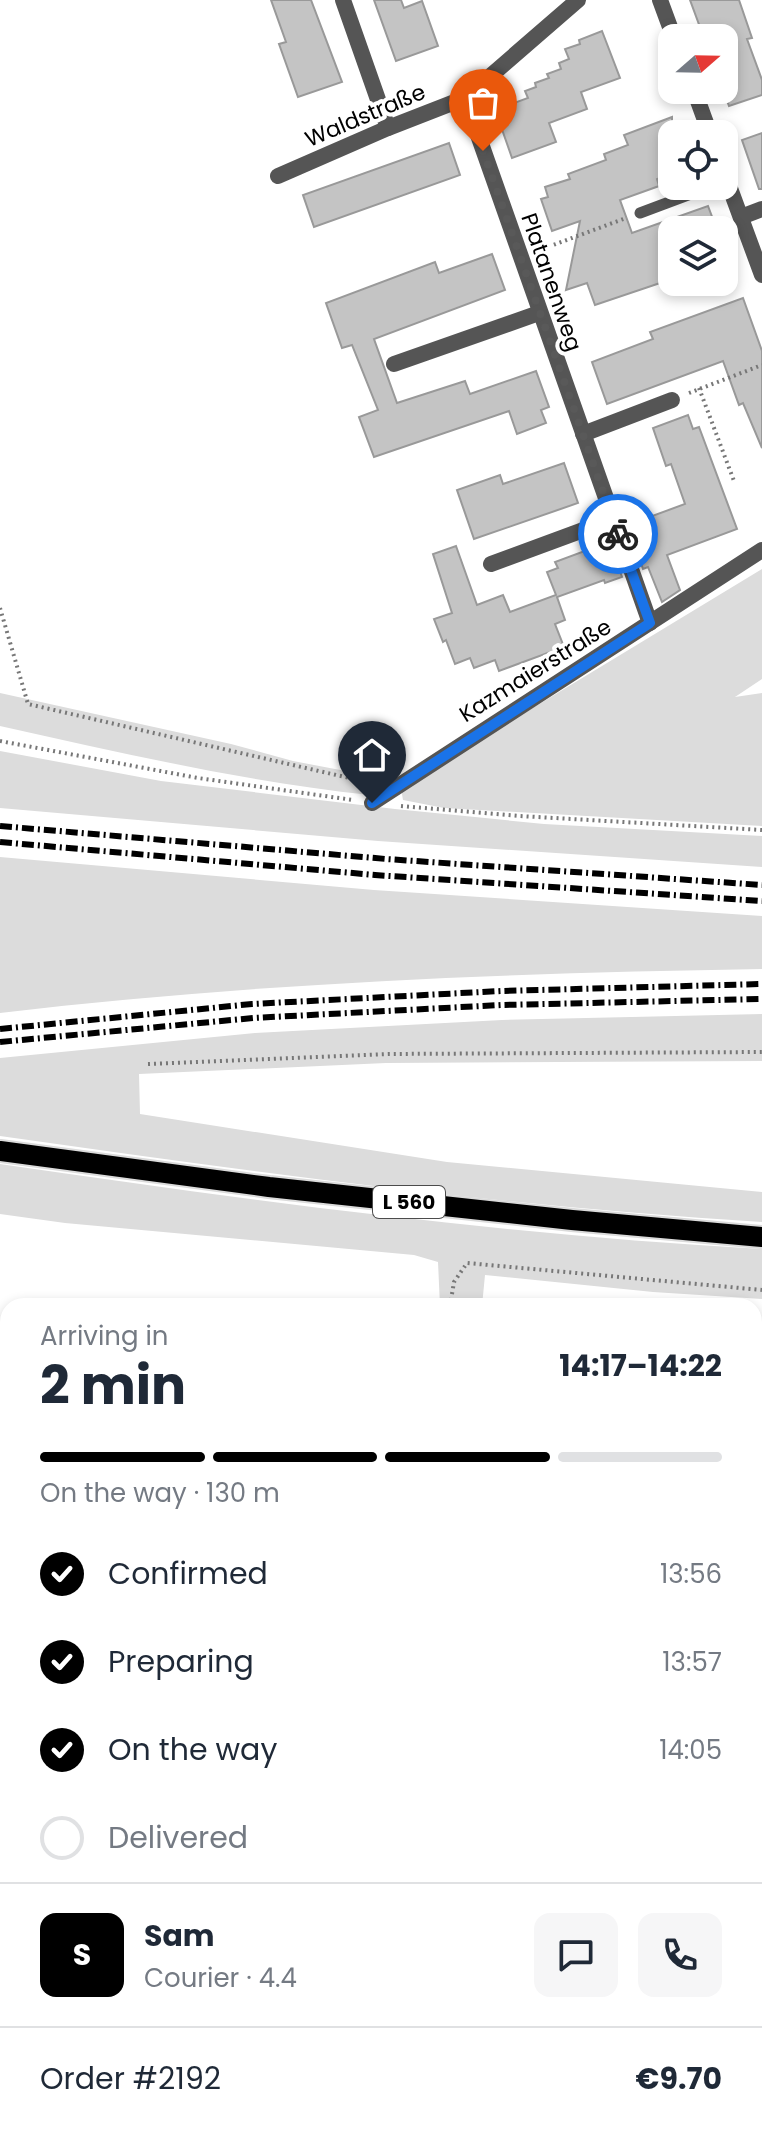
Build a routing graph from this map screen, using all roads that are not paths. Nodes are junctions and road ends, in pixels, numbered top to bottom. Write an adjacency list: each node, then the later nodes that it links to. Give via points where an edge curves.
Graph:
1 (343, 0): 6 (street)
2 (660, 0): 4 (street)
3 (568, 4): 5 (street, Waldstraße)
4 (669, 24)
5 (465, 98): 6 (street, Waldstraße); 14 (street, Platanenweg)
6 (388, 128): 7 (street, Waldstraße)
7 (278, 176)
8 (672, 200): 11 (lane)
9 (732, 200): 12 (street)
10 (762, 209): 12 (street)
11 (640, 213)
12 (741, 217): 13 (street)
13 (762, 275)
14 (539, 313): 15 (street); 17 (street, Platanenweg)
15 (394, 364)
16 (672, 400): 17 (street)
17 (583, 434): 18 (street, Platanenweg)
18 (613, 519): 20 (street); 21 (street, Platanenweg)
19 (762, 550): 21 (street, Kazmaierstraße)
20 (491, 564)
21 (650, 623): 22 (street, Kazmaierstraße)
22 (372, 803)
23 (0, 1151): 24 (main road, L 560, via 269,1187)
24 (762, 1237)

